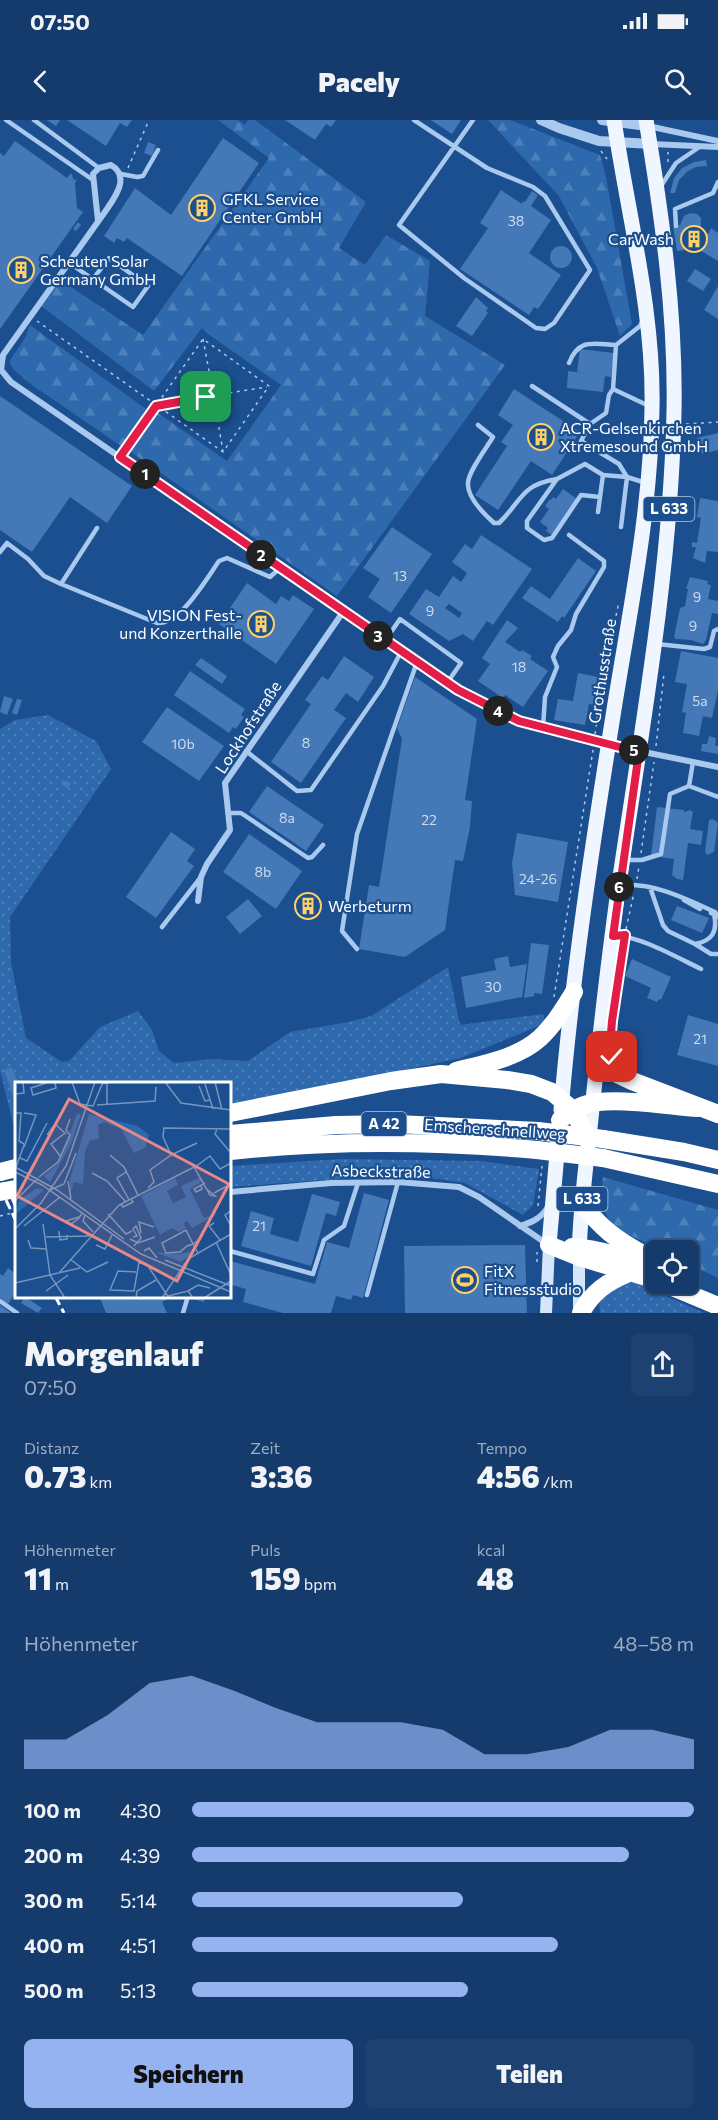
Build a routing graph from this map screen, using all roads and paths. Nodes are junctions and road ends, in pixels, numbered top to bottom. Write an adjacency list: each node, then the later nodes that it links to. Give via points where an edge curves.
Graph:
1 (6, 120): 22 (lane)
2 (34, 120): 20 (lane)
3 (149, 120): 21 (path, via 126,172)
4 (414, 120): 13 (lane)
5 (473, 120): 13 (lane)
6 (541, 120): 9 (street)
7 (610, 121): 8 (street); 11 (main road, L 633)
8 (647, 123): 10 (street); 12 (main road, L 633)
9 (599, 141): 11 (street); 18 (path)
10 (718, 141)
11 (617, 143): 12 (street); 31 (main road, Grothusstraße / L 633)
12 (651, 144): 15 (street); 25 (main road, L 633)
13 (456, 146): 13 (lane, via 399,225 464,278 536,328 545,328 554,323 591,270 544,196 533,187 487,168)
14 (718, 147): 15 (street)
15 (698, 148): 25 (lane, via 676,163)
16 (158, 150): 21 (lane, via 143,176)
17 (668, 151): 19 (path)
18 (610, 164)
19 (669, 164)
20 (99, 168): 21 (street, via 111,165); 22 (street)
21 (121, 174): 27 (street, via 121,185)
22 (93, 180): 27 (street)
23 (718, 182): 24 (lane)
24 (713, 193): 26 (lane); 28 (lane, via 675,209)
25 (657, 197): 71 (main road, L 633, via 672,315 674,412)
26 (718, 197)
27 (98, 221): 29 (street)
28 (676, 226)
29 (68, 262): 30 (lane); 32 (street)
30 (93, 279): 30 (lane, via 133,307 148,286 109,258)
31 (647, 312): 34 (lane, via 640,326); 46 (main road, Grothusstraße / L 633)
32 (30, 316): 35 (street); 45 (path)
33 (203, 339): 38 (path); 40 (path); 45 (path)
34 (616, 345): 36 (lane, via 583,344 574,351); 41 (lane)
35 (2, 354): 37 (street)
36 (569, 363)
37 (0, 370): 52 (street, via 11,382)
38 (269, 386): 42 (path); 51 (path)
39 (532, 386): 48 (lane)
40 (212, 388): 42 (path); 43 (path)
41 (613, 389): 46 (lane); 48 (lane, via 606,413)
42 (221, 394): 44 (path)
43 (206, 397): 44 (path); 45 (path)
44 (215, 403): 51 (path)
45 (156, 406): 51 (path); 52 (path)
46 (652, 408): 56 (main road, Grothusstraße / L 633)
47 (718, 422): 49 (path)
48 (590, 424): 54 (lane, via 580,441 619,464)
49 (686, 424)
50 (478, 426): 55 (lane, via 493,437 467,485 494,523 499,523 531,486)
51 (223, 452)
52 (120, 457): 65 (street)
53 (603, 475): 54 (lane); 55 (lane, via 585,464); 57 (lane)
54 (627, 477): 56 (lane); 59 (lane)
55 (557, 478): 57 (lane, via 526,521 527,528 544,540 552,538 581,495)
56 (649, 483): 77 (main road, Grothusstraße / L 633)
57 (600, 497): 58 (lane)
58 (598, 512)
59 (621, 527)
60 (97, 528): 66 (lane)
61 (568, 535): 75 (lane, via 599,556 604,567 553,657 557,667 545,697)
62 (0, 538): 63 (lane)
63 (7, 543): 64 (lane); 66 (lane, via 44,576)
64 (0, 552)
65 (280, 568): 66 (lane, via 270,577 227,558 219,561 191,600 164,624); 68 (street)
66 (61, 584)
67 (620, 598): 76 (path)
68 (343, 612): 70 (street); 78 (street, Lockhofstraße)
69 (718, 629): 71 (lane, via 710,647 704,649)
70 (385, 641): 72 (street); 74 (lane, via 400,619 461,663)
71 (655, 643): 79 (main road, L 633)
72 (401, 652): 73 (street); 78 (lane, via 383,686 310,790 297,791)
73 (417, 662): 74 (street); 102 (lane, via 357,834 342,931)
74 (447, 683): 75 (street, via 519,721)
75 (543, 728): 77 (street)
76 (595, 732)
77 (609, 743): 79 (street); 105 (main road, Grothusstraße / L 633)
78 (246, 751): 88 (street, Lockhofstraße, via 225,783)
79 (639, 752): 81 (street); 90 (main road, L 633)
80 (592, 754): 106 (path, via 551,1007)
81 (693, 762): 83 (street); 86 (lane)
82 (654, 765): 85 (path)
83 (718, 767)
84 (644, 784): 85 (path)
85 (651, 785): 91 (path)
86 (689, 786): 87 (lane); 91 (lane, via 670,794 661,854)
87 (718, 797)
88 (228, 813): 89 (lane, via 241,813 308,858); 92 (street, Lockhofstraße, via 230,830)
89 (323, 845)
90 (622, 860): 91 (lane); 94 (main road, L 633)
91 (640, 860): 93 (path)
92 (201, 877): 97 (street, Lockhofstraße); 99 (lane)
93 (636, 884): 94 (lane); 95 (lane); 100 (path)
94 (619, 885): 100 (main road, L 633)
95 (650, 887): 96 (lane); 101 (lane, via 663,925)
96 (680, 896): 98 (lane); 101 (lane, via 714,915 716,921 713,935)
97 (198, 901)
98 (718, 917)
99 (162, 927)
100 (619, 935): 104 (lane); 107 (main road, L 633)
101 (695, 944): 103 (lane)
102 (357, 949)
103 (718, 954)
104 (701, 969)
105 (574, 992): 106 (highway); 111 (main road, Grothusstraße / L 633)
106 (555, 1022): 108 (highway, via 540,1039 516,1053)
107 (597, 1059): 109 (main road, L 633); 110 (highway, via 615,1074)
108 (441, 1074): 111 (highway, via 531,1084 550,1091); 112 (highway)
109 (592, 1103): 110 (highway); 111 (highway); 115 (main road, L 633)
110 (698, 1108): 113 (highway)
111 (565, 1110): 115 (highway); 126 (main road, Grothusstraße / L 633)
112 (231, 1113)
113 (718, 1114)
114 (231, 1134): 115 (highway, Emscherschnellweg / A 42, bridge, via 397,1124 538,1131)
115 (596, 1140): 117 (highway, Emscherschnellweg / A 42); 127 (main road, L 633)
116 (231, 1151): 122 (highway, Emscherschnellweg / A 42, bridge, via 335,1143 475,1144 603,1158)
117 (718, 1160)
118 (15, 1168): 119 (highway, bridge)
119 (0, 1172)
120 (358, 1182): 121 (street, Asbeckstraße); 125 (street, Asbeckstraße); 132 (lane, via 344,1226 324,1239 313,1274)
121 (398, 1182): 130 (street, Asbeckstraße, via 459,1187); 141 (lane)
122 (718, 1184)
123 (15, 1189): 124 (highway, bridge)
124 (0, 1192)
125 (231, 1192)
126 (553, 1200): 130 (street, via 537,1220); 131 (main road, Grothusstraße / L 633)
127 (581, 1202): 133 (main road, L 633); 134 (highway, via 608,1233)
128 (15, 1212): 129 (path, bridge)
129 (0, 1216)
130 (520, 1226): 131 (street, Asbeckstraße)
131 (543, 1245): 133 (highway); 135 (path); 148 (main road, Grothusstraße / L 633)
132 (231, 1251)
133 (579, 1252): 136 (highway, via 625,1257); 137 (highway); 149 (main road, L 633)
134 (645, 1255)
135 (536, 1265)
136 (645, 1265)
137 (629, 1273): 138 (highway); 149 (highway, via 599,1288)
138 (645, 1277)
139 (699, 1285): 140 (highway)
140 (718, 1293)
141 (367, 1294)
142 (689, 1294): 145 (highway)
143 (187, 1298): 147 (lane)
144 (0, 1301): 146 (lane)
145 (718, 1306)
146 (17, 1313)
147 (183, 1313)
148 (546, 1313)
149 (580, 1313)

